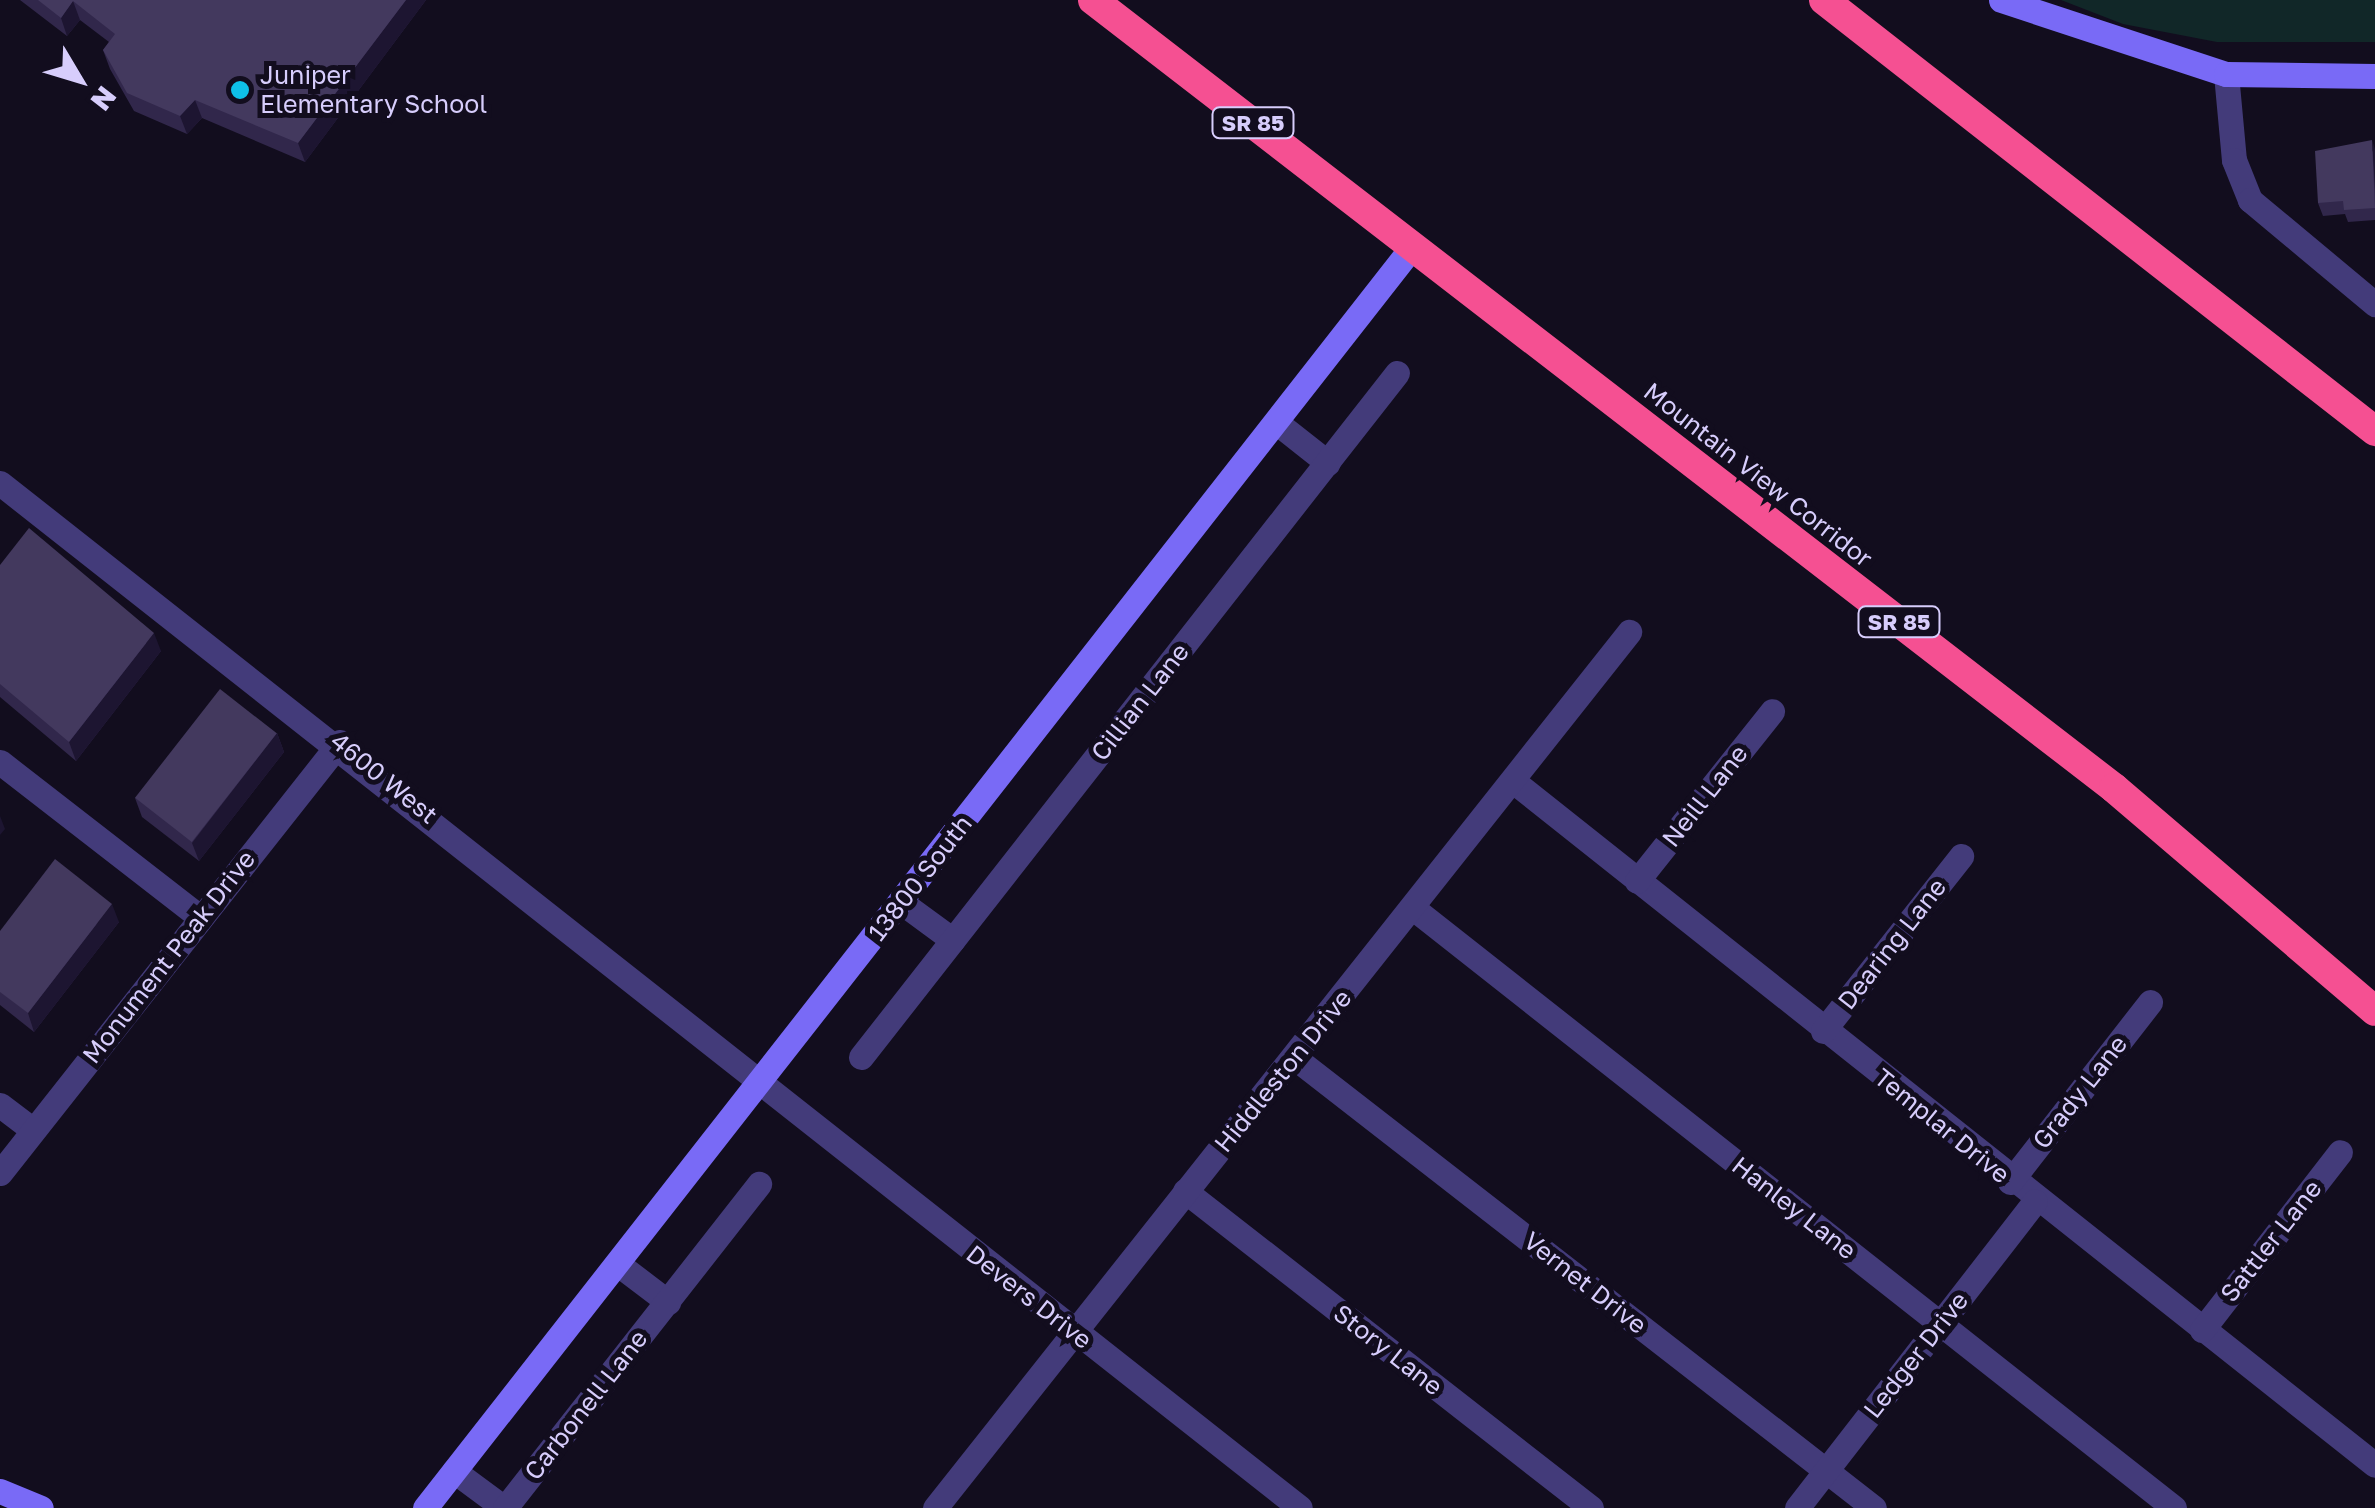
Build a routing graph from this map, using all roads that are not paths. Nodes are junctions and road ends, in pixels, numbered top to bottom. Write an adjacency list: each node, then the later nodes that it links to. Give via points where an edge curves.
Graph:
1 (1093, 0): 6 (highway, Mountain View Corridor / SR 85)
2 (1824, 0): 10 (highway)
3 (2001, 0): 4 (street)
4 (2226, 74): 5 (street); 7 (street, via 2234,160 2250,200)
5 (2375, 76)
6 (1412, 247): 9 (street, 13800 South); 25 (highway, Mountain View Corridor / SR 85, via 2114,788)
7 (2375, 304)
8 (1396, 373): 11 (street, Cillian Lane)
9 (1276, 422): 11 (street); 20 (street, 13800 South)
10 (2375, 431)
11 (1328, 463): 23 (street, Cillian Lane)
12 (0, 484): 15 (street, 4600 West)
13 (1628, 632): 17 (street, Hiddleston Drive)
14 (1772, 710): 19 (street, Neill Lane)
15 (340, 742): 22 (street, Monument Peak Drive); 29 (street, 4600 West)
16 (0, 762): 22 (street)
17 (1514, 781): 19 (street, Templar Drive); 21 (street, Hiddleston Drive)
18 (1962, 856): 26 (street, Dearing Lane)
19 (1637, 881): 26 (street, Templar Drive)
20 (901, 902): 23 (street); 29 (street, 13800 South)
21 (1413, 908): 28 (street, Hiddleston Drive); 40 (street, Hanley Lane)
22 (200, 917): 31 (street, Monument Peak Drive)
23 (953, 940): 27 (street, Cillian Lane)
24 (2150, 1002): 34 (street, Grady Lane)
25 (2375, 1012)
26 (1823, 1031): 34 (street, Templar Drive)
27 (861, 1057)
28 (1296, 1058): 36 (street, Hiddleston Drive); 44 (street, Vernet Drive)
29 (760, 1082): 38 (street, 13800 South); 41 (street, Devers Drive)
30 (0, 1105): 31 (street)
31 (33, 1130): 33 (street, Monument Peak Drive)
32 (2340, 1152): 42 (street, Sattler Lane)
33 (0, 1173)
34 (2010, 1182): 37 (street, Templar Drive)
35 (759, 1184): 39 (street, Carbonell Lane)
36 (1185, 1191): 41 (street, Hiddleston Drive); 52 (street, Story Lane)
37 (2035, 1200): 40 (street, Ledger Drive); 42 (street, Templar Drive)
38 (618, 1264): 39 (street); 45 (street, 13800 South)
39 (668, 1302): 49 (street, Carbonell Lane)
40 (1940, 1324): 44 (street, Ledger Drive); 55 (street, Hanley Lane)
41 (1071, 1330): 50 (street, Hiddleston Drive); 51 (street, Devers Drive)
42 (2202, 1330): 43 (street, Templar Drive)
43 (2375, 1465)
44 (1826, 1470): 53 (street, Ledger Drive); 54 (street, Vernet Drive)
45 (454, 1471): 48 (street, 13800 South); 49 (street, Carbonell Lane)
46 (0, 1491): 47 (street)
47 (41, 1508)
48 (425, 1508)
49 (505, 1508)
50 (935, 1508)
51 (1300, 1508)
52 (1591, 1508)
53 (1796, 1508)
54 (1874, 1508)
55 (2174, 1508)

